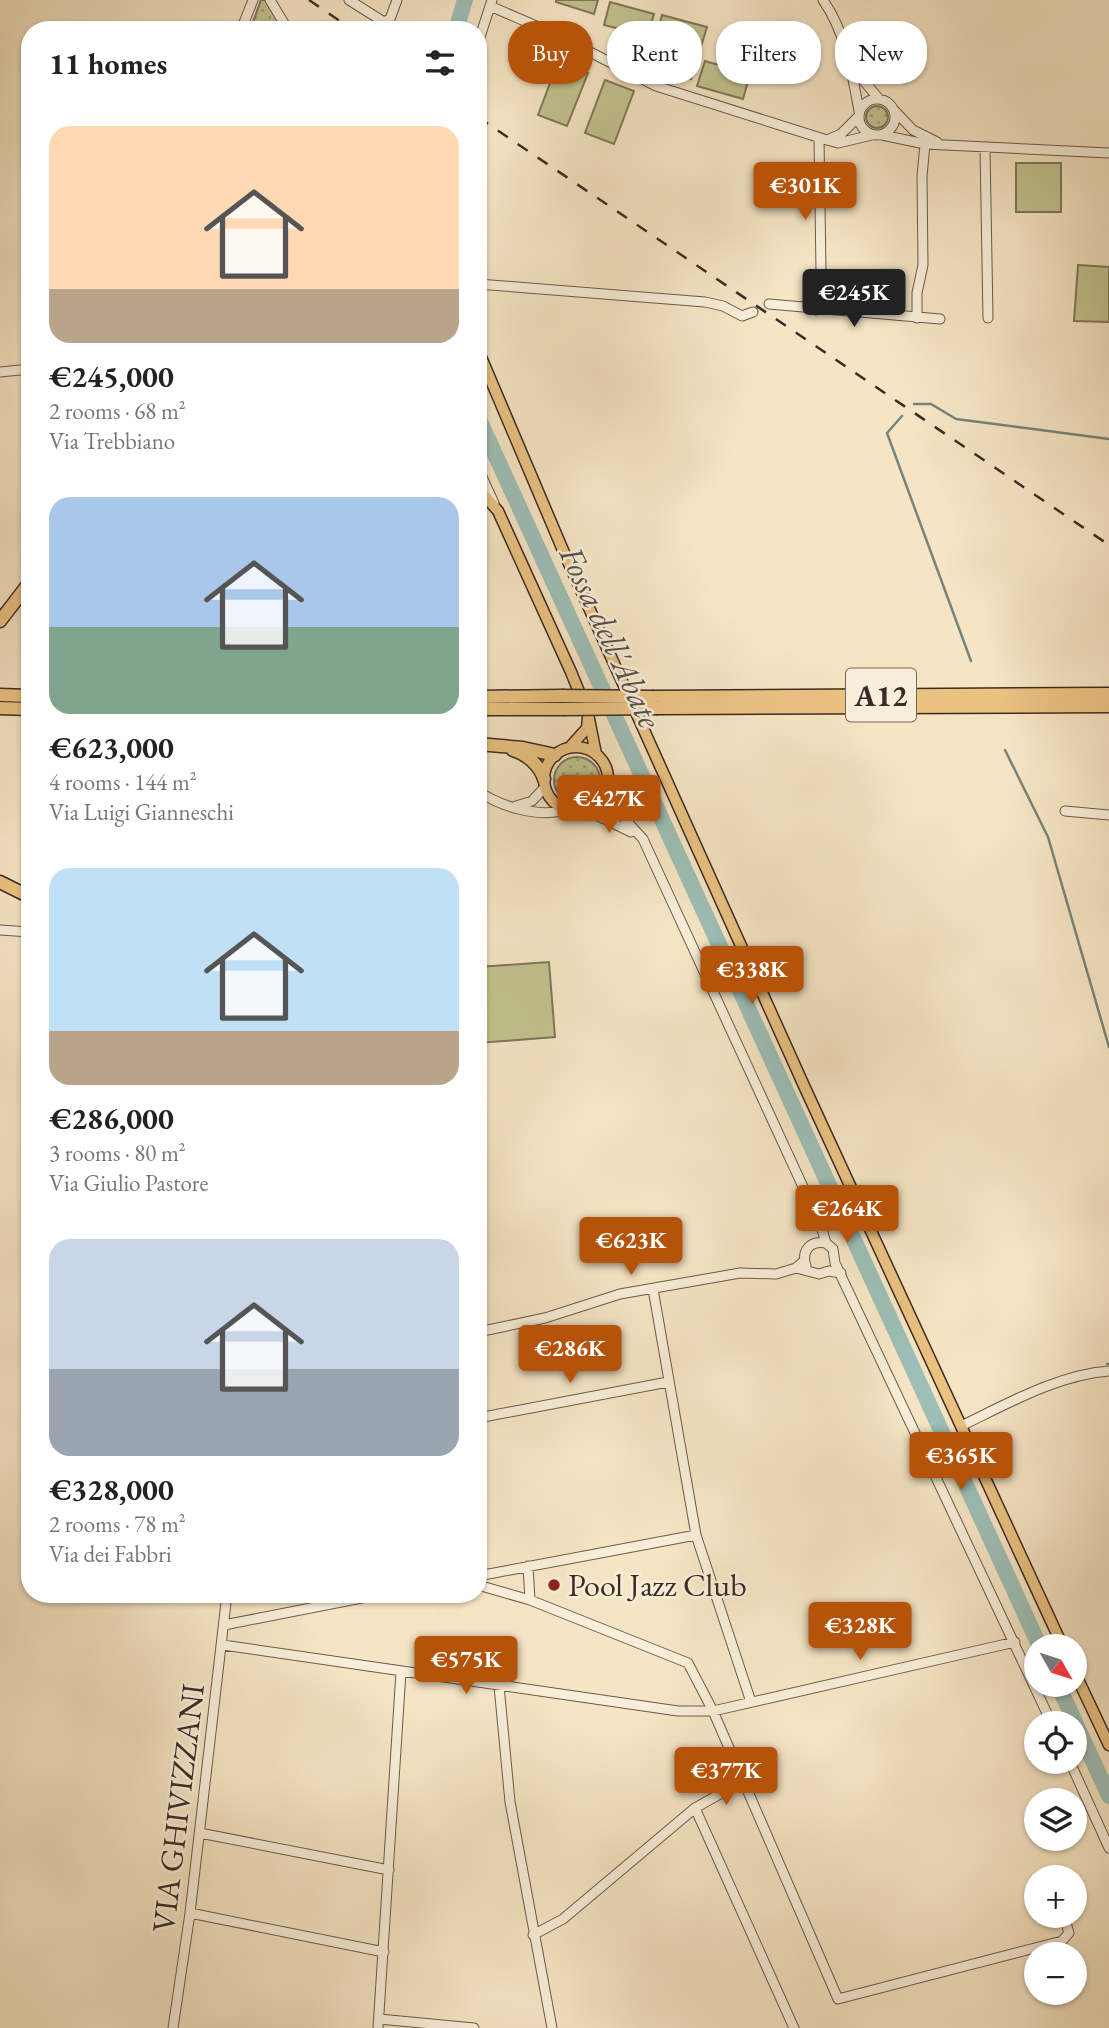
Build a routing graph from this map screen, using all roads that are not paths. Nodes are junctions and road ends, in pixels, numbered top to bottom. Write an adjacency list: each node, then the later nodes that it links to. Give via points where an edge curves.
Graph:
1 (253, 0): 7 (street)
2 (270, 0): 8 (street)
3 (349, 0): 9 (street)
4 (397, 0): 10 (street)
5 (823, 0): 12 (street)
6 (491, 3): 11 (street); 19 (street, via 656,86)
7 (245, 21)
8 (283, 21)
9 (382, 21)
10 (386, 21)
11 (485, 21)
12 (835, 21)
13 (854, 84): 17 (street)
14 (867, 84): 15 (street)
15 (879, 99): 16 (street); 17 (street, via 867,102)
16 (894, 110): 18 (street, via 895,122); 21 (street, via 913,130)
17 (859, 114): 18 (street, via 863,131); 19 (street, via 841,134)
18 (877, 135): 19 (street, via 838,143); 20 (street)
19 (823, 139): 26 (street)
20 (925, 145): 21 (street); 28 (street)
21 (945, 145): 22 (street)
22 (985, 148): 23 (street); 29 (street)
23 (1109, 153)
24 (487, 285): 27 (street, via 697,301 742,316)
25 (769, 304): 26 (street)
26 (816, 310): 28 (street)
27 (753, 312)
28 (918, 318): 30 (street)
29 (988, 318)
30 (940, 319)
31 (21, 370): 33 (street)
32 (487, 370): 77 (main road, via 602,636)
33 (0, 372)
34 (487, 487): 36 (street)
35 (487, 498): 36 (main road)
36 (498, 511): 49 (main road)
37 (21, 594): 38 (highway)
38 (0, 621)
39 (1109, 694): 43 (highway, A12)
40 (0, 695): 41 (highway)
41 (21, 696)
42 (487, 698): 44 (highway, A12)
43 (656, 702): 44 (highway, A12, bridge); 45 (highway, A12)
44 (562, 703): 47 (highway, A12)
45 (1109, 706)
46 (0, 708): 48 (highway)
47 (487, 708)
48 (21, 709)
49 (588, 714): 52 (main road, via 587,728); 53 (main road)
50 (487, 744): 51 (highway)
51 (500, 745): 54 (highway); 55 (highway, via 522,753 541,770)
52 (570, 747): 53 (main road); 54 (main road)
53 (596, 754): 56 (main road, via 608,775)
54 (555, 755): 55 (main road, via 545,770)
55 (545, 783): 58 (street, via 532,801); 59 (main road, via 557,805)
56 (606, 791): 60 (main road); 63 (street)
57 (487, 795): 58 (street)
58 (514, 807): 59 (street, via 551,814)
59 (566, 810): 60 (main road)
60 (586, 810): 63 (street, via 614,820)
61 (1065, 811): 62 (street)
62 (1109, 816)
63 (643, 839): 69 (street, via 821,1226)
64 (4, 884): 65 (highway); 66 (highway)
65 (21, 892)
66 (21, 897)
67 (0, 930): 68 (street)
68 (21, 931)
69 (821, 1243): 70 (street, via 805,1251); 71 (street, via 835,1253)
70 (807, 1266): 71 (street, via 819,1273); 72 (street)
71 (832, 1267): 87 (street, via 841,1273)
72 (653, 1289): 73 (street); 75 (street)
73 (487, 1330)
74 (1109, 1371): 77 (street, via 1081,1374)
75 (668, 1382): 76 (street); 78 (street)
76 (487, 1416)
77 (961, 1426): 86 (main road)
78 (696, 1535): 79 (street); 92 (street)
79 (528, 1566): 80 (street); 82 (street)
80 (487, 1574)
81 (487, 1588): 82 (street)
82 (530, 1600): 93 (street, via 688,1662)
83 (226, 1603): 85 (street, VIA GHIVIZZANI)
84 (336, 1603): 85 (street)
85 (224, 1625): 88 (street, VIA GHIVIZZANI)
86 (1057, 1634)
87 (1015, 1643): 92 (street); 94 (street)
88 (223, 1645): 89 (street); 99 (street, VIA GHIVIZZANI)
89 (401, 1672): 90 (street); 101 (street)
90 (499, 1686): 93 (street, via 678,1711); 104 (street, via 510,1802)
91 (1087, 1698): 95 (main road)
92 (751, 1702): 93 (street)
93 (713, 1711): 97 (street)
94 (1046, 1711)
95 (1109, 1745)
96 (1075, 1774): 100 (street)
97 (743, 1781): 98 (street); 103 (street, via 838,1999 1062,1941)
98 (695, 1808): 104 (street, via 563,1919); 110 (street)
99 (200, 1833): 101 (street); 102 (street, VIA GHIVIZZANI)
100 (1109, 1848)
101 (389, 1870): 105 (street)
102 (190, 1913): 105 (street); 107 (street, VIA GHIVIZZANI)
103 (1068, 1928)
104 (533, 1935): 109 (street)
105 (384, 1952): 106 (street)
106 (379, 2024): 108 (street)
107 (173, 2028)
108 (474, 2028)
109 (552, 2028)
110 (794, 2028)

